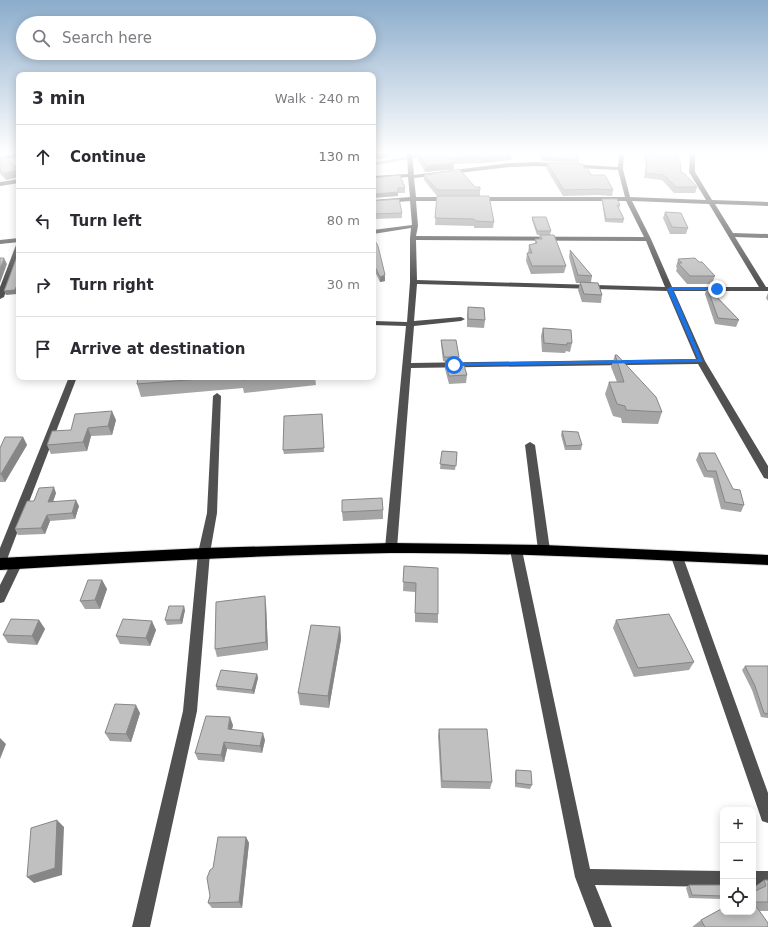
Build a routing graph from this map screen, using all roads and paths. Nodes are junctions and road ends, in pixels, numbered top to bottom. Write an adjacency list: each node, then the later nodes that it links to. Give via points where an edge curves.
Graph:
1 (707, 196): 7 (street)
2 (412, 199): 3 (street); 6 (street); 9 (street)
3 (452, 199)
4 (468, 199): 5 (street)
5 (628, 199): 7 (street); 14 (street)
6 (376, 202)
7 (710, 202): 8 (street); 11 (street)
8 (768, 204)
9 (415, 226): 10 (street); 13 (street)
10 (376, 232)
11 (732, 235): 12 (street); 21 (street)
12 (768, 236)
13 (414, 238): 14 (street); 19 (street)
14 (648, 239): 20 (street)
15 (16, 240): 16 (street)
16 (0, 242)
17 (16, 252): 18 (street)
18 (3, 281): 22 (street)
19 (414, 282): 20 (street); 25 (street)
20 (670, 289): 21 (street); 26 (street)
21 (766, 289)
22 (0, 297)
23 (461, 319): 25 (street)
24 (376, 323): 25 (street)
25 (411, 324): 27 (street)
26 (701, 361): 27 (street); 31 (street)
27 (407, 366): 32 (street)
28 (72, 380): 39 (street)
29 (217, 396): 35 (street, via 212,513)
30 (530, 445): 34 (street)
31 (768, 475)
32 (391, 548): 33 (highway); 35 (highway)
33 (516, 550): 34 (highway); 42 (street)
34 (544, 550): 36 (highway)
35 (204, 553): 38 (highway); 46 (street, via 190,711)
36 (677, 557): 37 (highway); 41 (street)
37 (768, 560)
38 (17, 562): 39 (highway); 40 (street)
39 (0, 563)
40 (0, 598)
41 (768, 815)
42 (583, 877): 43 (street); 47 (street)
43 (720, 879)
44 (756, 879): 45 (street)
45 (768, 879)
46 (141, 927)
47 (602, 927)

